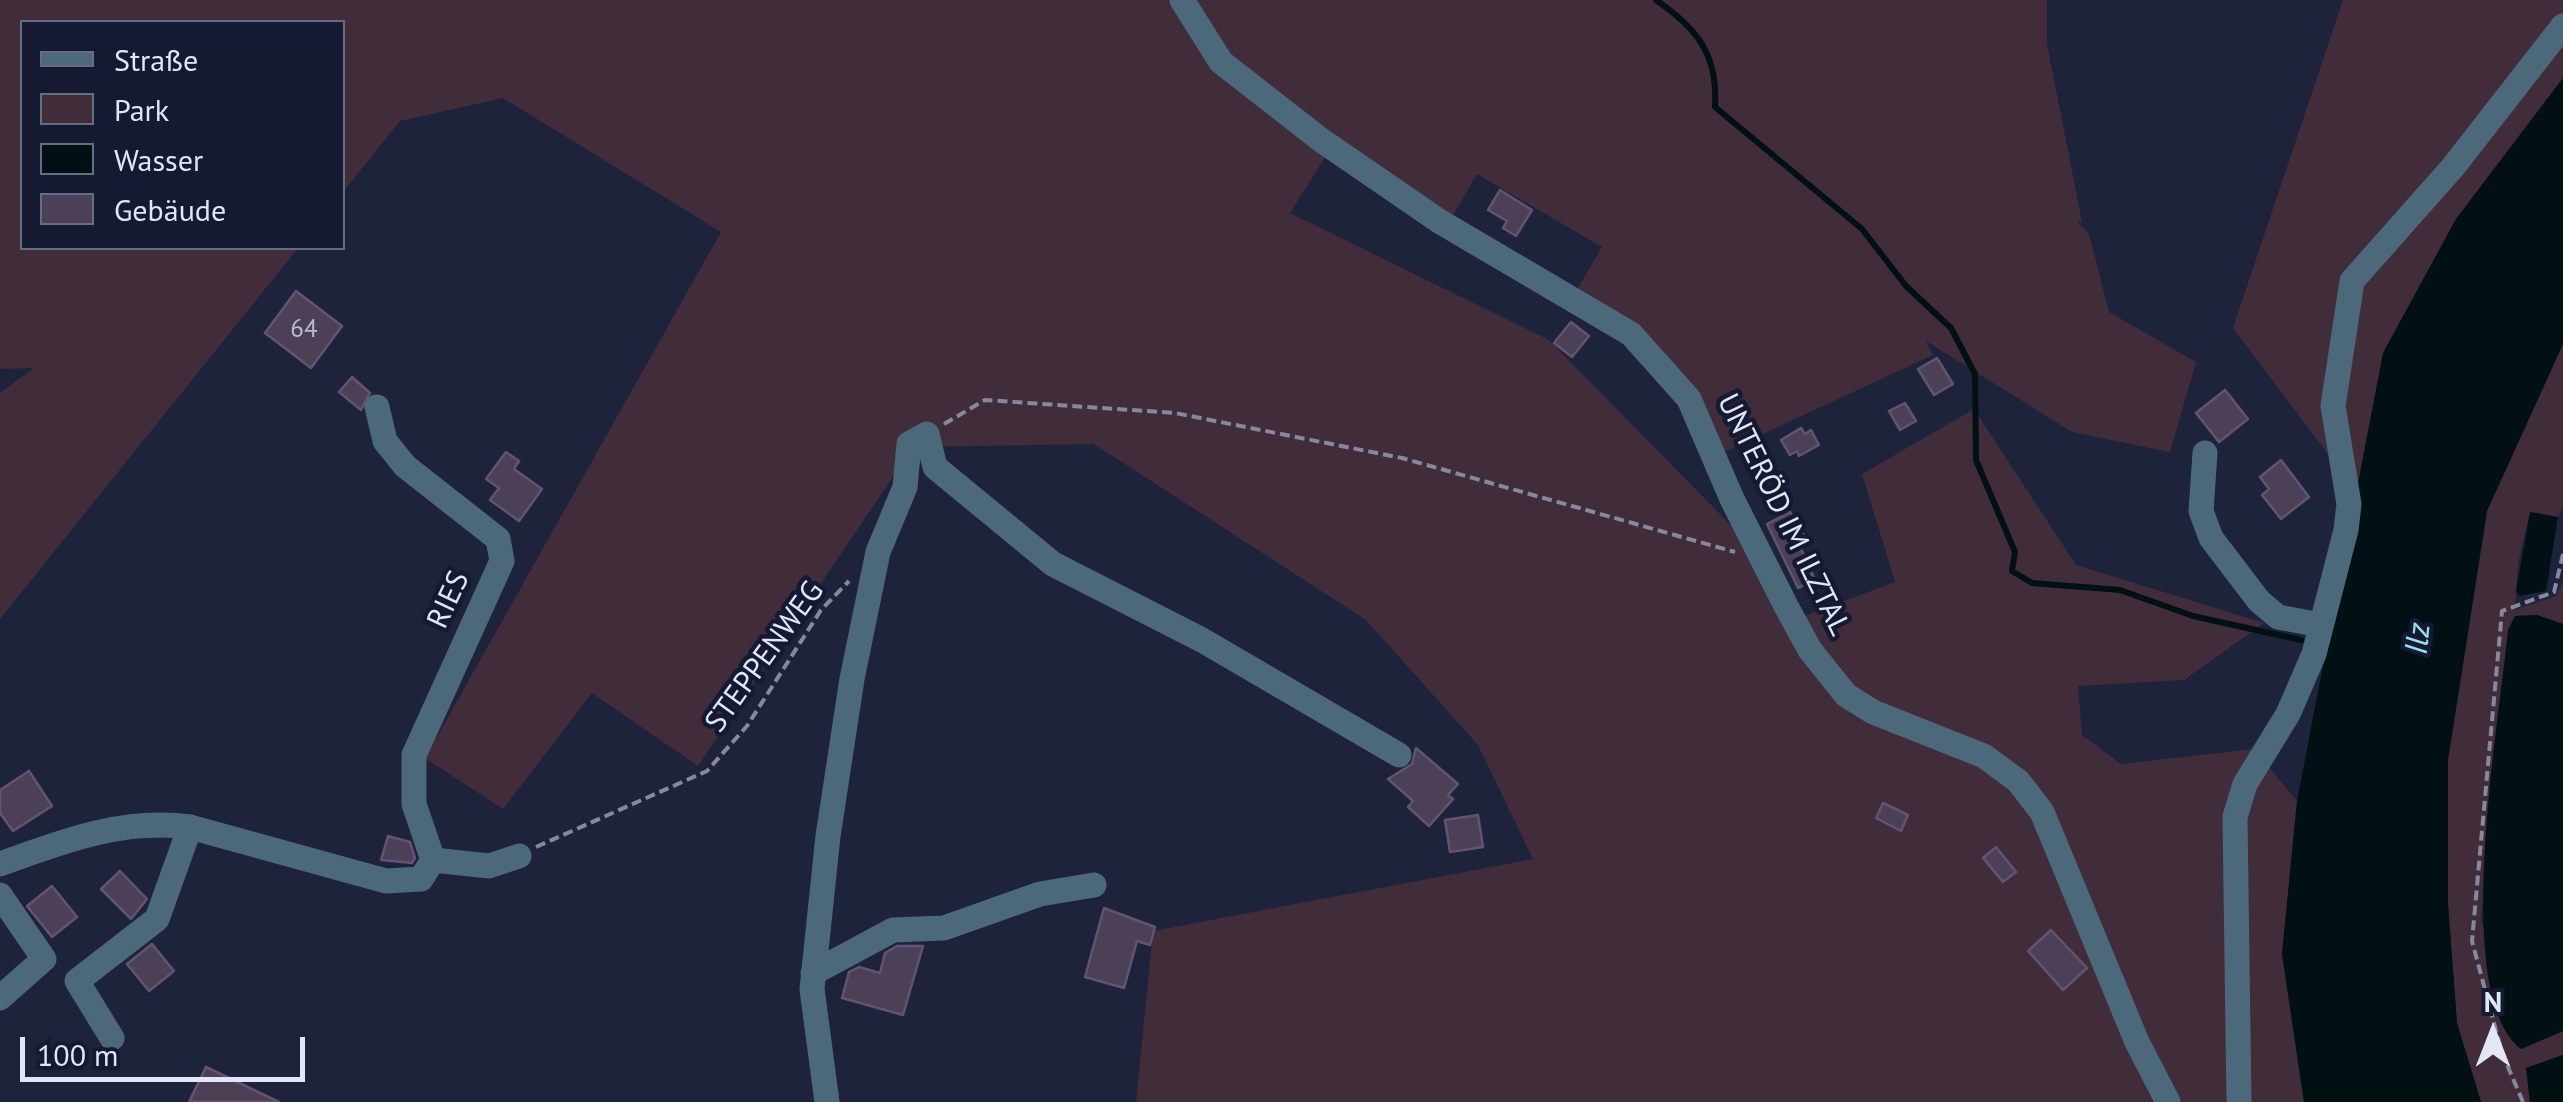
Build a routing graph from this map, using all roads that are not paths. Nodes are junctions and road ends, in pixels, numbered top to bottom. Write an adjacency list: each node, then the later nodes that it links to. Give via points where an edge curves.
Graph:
1 (1182, 0): 17 (street, UNTERÖD IM ILZTAL, via 1221,62 1320,140 1438,221 1631,334 1689,399 1810,650 1846,695 1984,756 2018,781 2042,812)
2 (2563, 26): 5 (street, via 2453,167 2352,281 2333,406 2349,504)
3 (378, 407): 10 (street, RIES, via 386,440 406,466 498,539 502,562 414,755 414,804)
4 (2205, 453): 5 (street, via 2201,512 2211,538 2278,617)
5 (2320, 625): 18 (street, via 2314,654 2245,784 2235,817)
6 (1399, 755): 13 (street, via 1202,640 1053,564 935,467 927,434 909,444 904,487 878,552 841,745)
7 (190, 827): 8 (street, via 153,822); 10 (street, via 386,880 421,879); 15 (street, via 157,919 77,981)
8 (11, 853)
9 (519, 856): 10 (street, via 489,866)
10 (433, 860)
11 (1094, 885): 13 (street, via 1040,894 944,928 893,930)
12 (0, 896): 14 (street, via 44,959)
13 (813, 973): 16 (street)
14 (0, 998)
15 (112, 1038)
16 (826, 1102)
17 (2168, 1102)
18 (2239, 1102)

